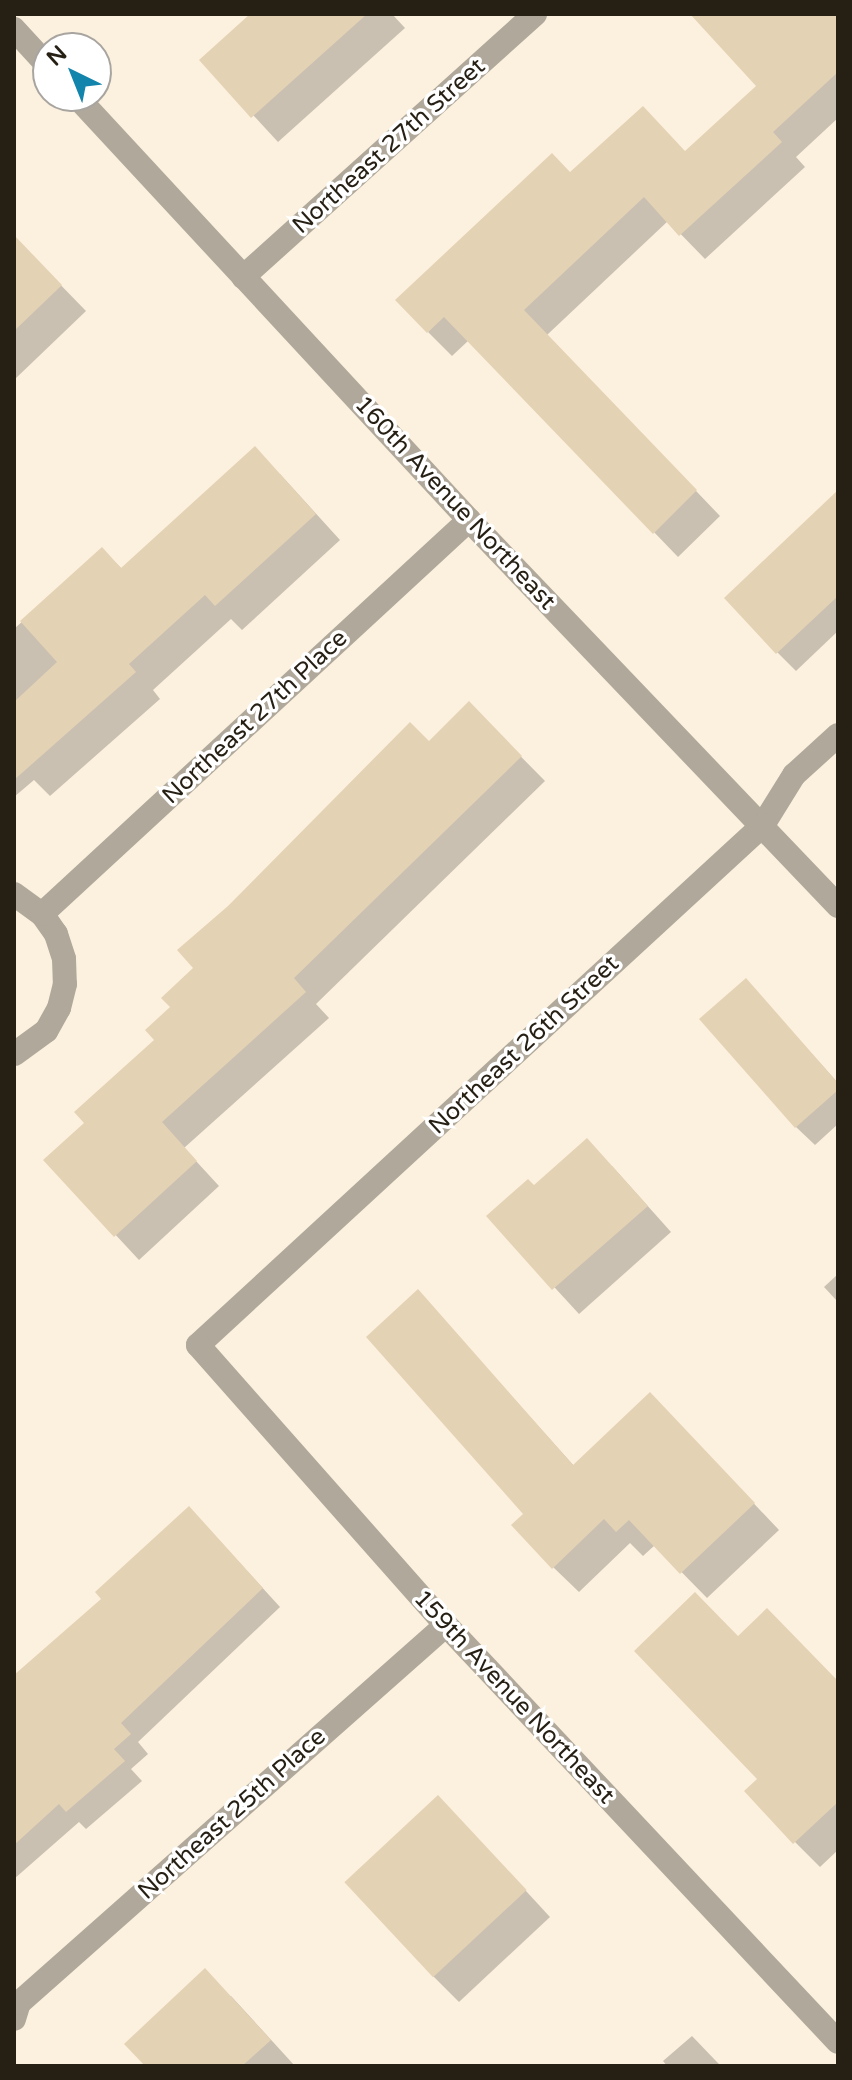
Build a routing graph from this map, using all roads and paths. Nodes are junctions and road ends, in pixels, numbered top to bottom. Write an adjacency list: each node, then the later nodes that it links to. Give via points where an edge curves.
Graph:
1 (535, 14): 5 (street, Northeast 27th Street)
2 (14, 29): 3 (street)
3 (32, 49)
4 (91, 112): 5 (street, 160th Avenue Northeast)
5 (243, 277): 6 (street, 160th Avenue Northeast)
6 (469, 520): 8 (street, 160th Avenue Northeast); 11 (street, Northeast 27th Place)
7 (838, 735): 8 (street, Northeast 26th Street, via 794,775)
8 (763, 825): 10 (street, 160th Avenue Northeast); 13 (street, Northeast 26th Street)
9 (14, 894): 11 (street)
10 (838, 906)
11 (42, 914): 12 (street, via 60,946 65,984 46,1031)
12 (14, 1054)
13 (198, 1345): 14 (street, 159th Avenue Northeast)
14 (446, 1625): 15 (street, Northeast 25th Place); 16 (street, 159th Avenue Northeast)
15 (16, 2008)
16 (838, 2042)

